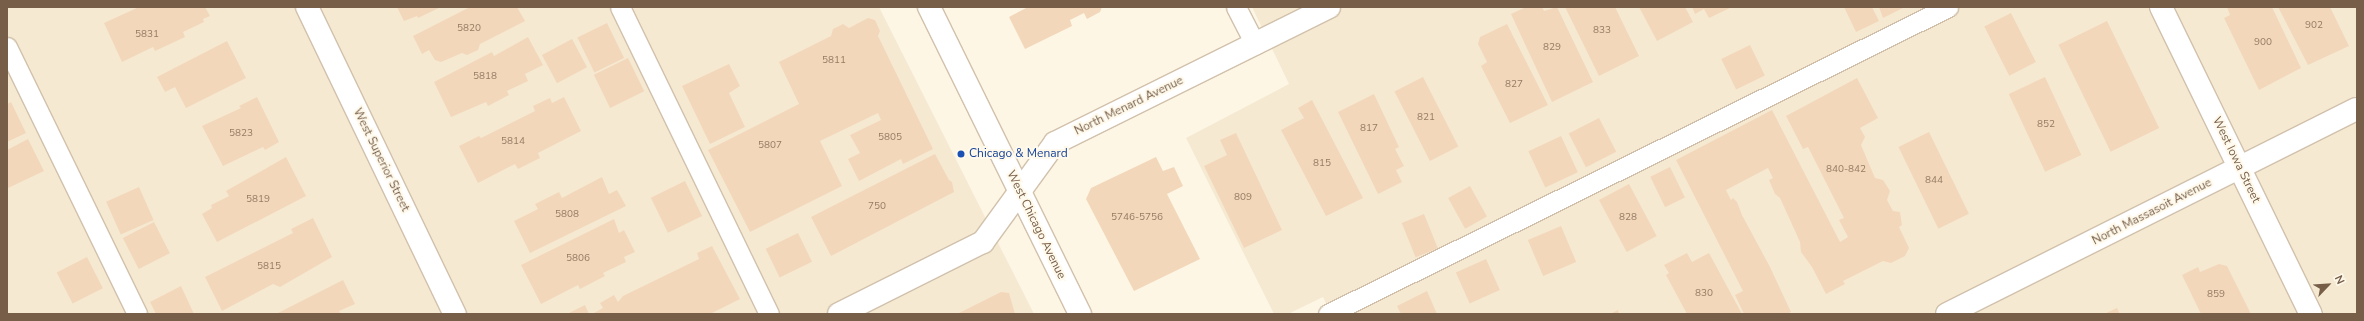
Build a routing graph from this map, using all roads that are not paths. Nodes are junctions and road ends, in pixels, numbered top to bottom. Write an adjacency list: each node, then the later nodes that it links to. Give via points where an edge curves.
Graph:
1 (307, 7): 14 (street, West Superior Street)
2 (620, 7): 15 (lane)
3 (929, 7): 12 (street, West Chicago Avenue)
4 (1236, 7): 8 (lane)
5 (1329, 7): 8 (street, North Menard Avenue)
6 (1948, 7): 18 (lane)
7 (2161, 7): 11 (street, West Iowa Street)
8 (1255, 44): 12 (street, North Menard Avenue, via 1055,143)
9 (7, 47): 13 (lane)
10 (2357, 109): 11 (street, North Massasoit Avenue)
11 (2239, 168): 19 (street, North Massasoit Avenue); 20 (street, West Iowa Street)
12 (1020, 191): 16 (street, North Menard Avenue, via 984,242); 17 (street, West Chicago Avenue)
13 (137, 314)
14 (455, 314)
15 (769, 314)
16 (838, 314)
17 (1080, 314)
18 (1328, 314)
19 (1947, 314)
20 (2311, 314)

